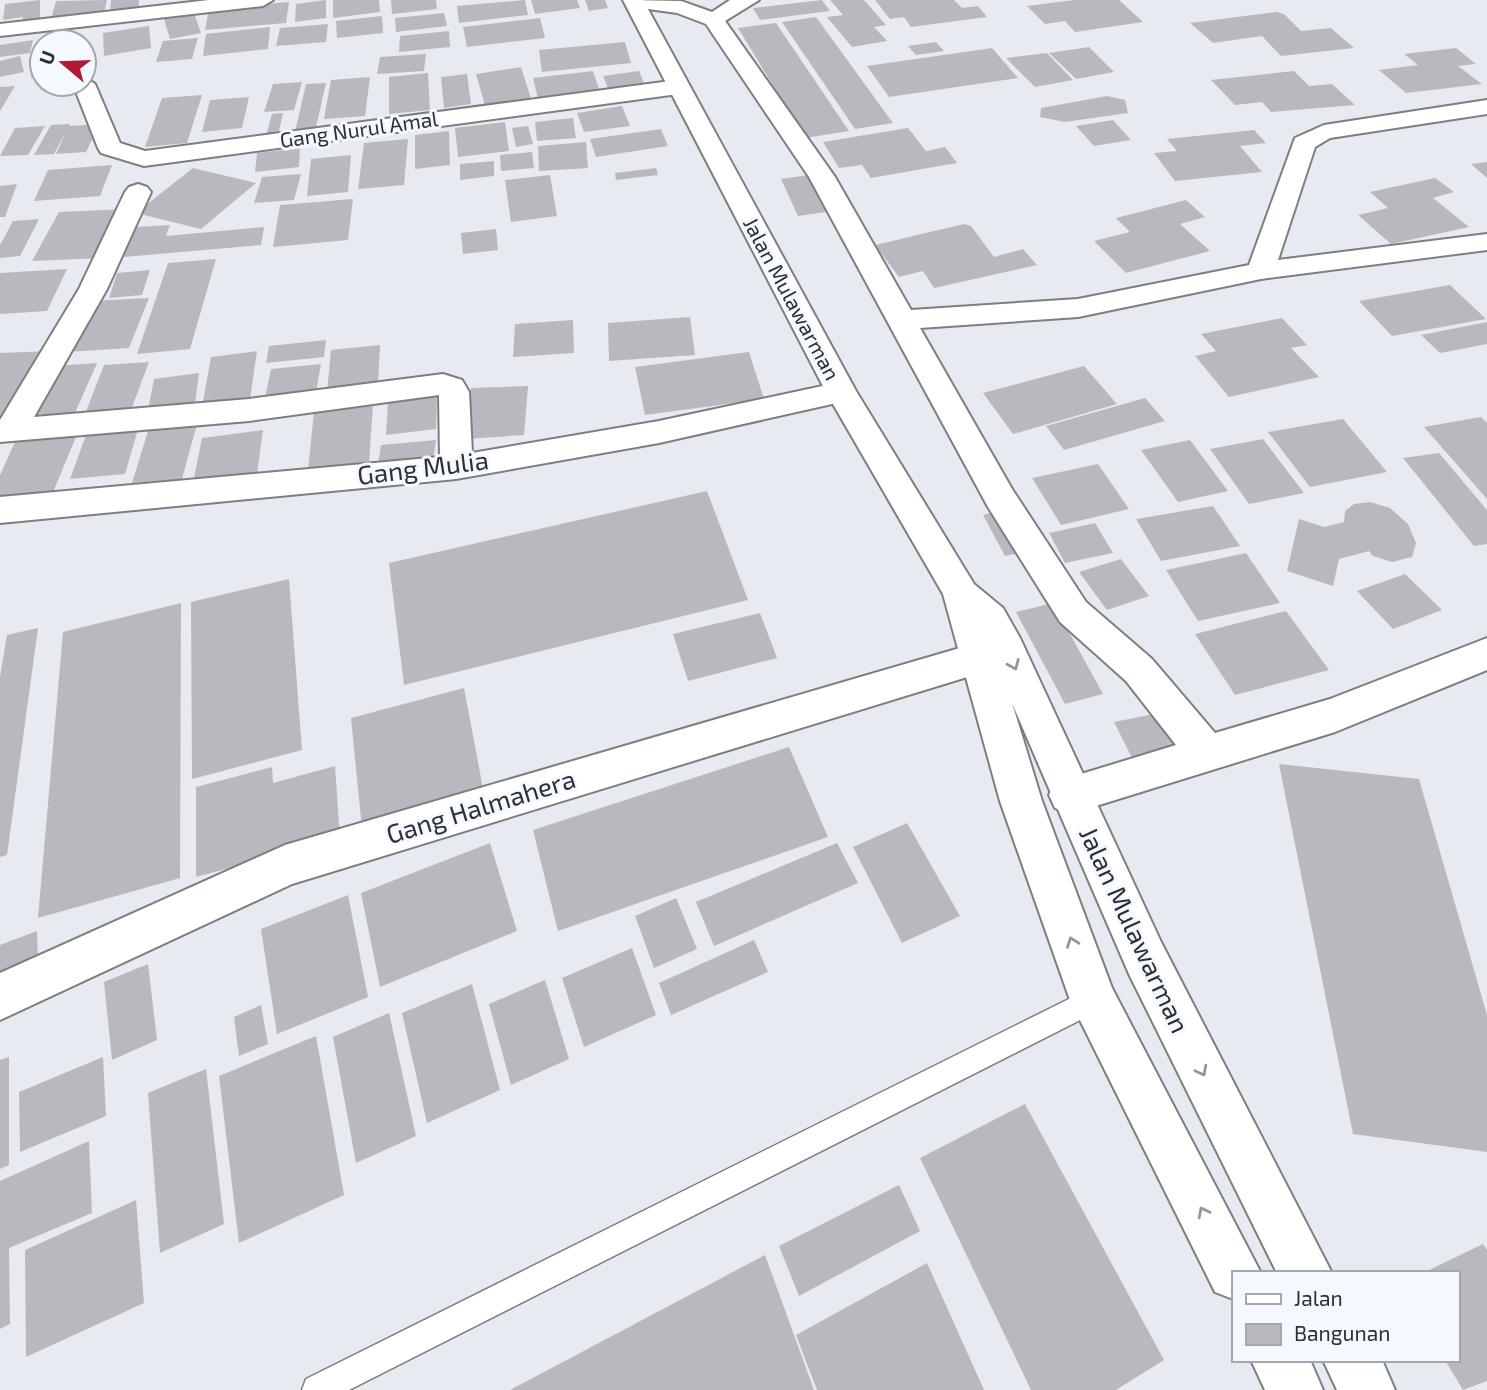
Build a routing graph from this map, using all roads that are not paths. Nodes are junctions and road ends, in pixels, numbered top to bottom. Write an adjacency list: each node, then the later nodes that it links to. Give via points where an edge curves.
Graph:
1 (262, 0): 4 (main road)
2 (749, 0): 5 (main road)
3 (634, 1): 5 (main road, via 681,7); 8 (main road, Jalan Mulawarman)
4 (79, 20): 6 (main road); 7 (main road)
5 (714, 20): 14 (main road, via 822,177)
6 (80, 28)
7 (0, 30)
8 (678, 87): 9 (main road, Gang Nurul Amal, via 144,159 110,148); 15 (main road, Jalan Mulawarman)
9 (90, 98)
10 (1487, 107): 13 (main road, via 1324,132 1304,143)
11 (138, 192): 16 (main road, via 93,289)
12 (1487, 242): 13 (main road)
13 (1261, 271): 14 (main road, via 1078,308)
14 (902, 320): 22 (main road, via 993,486 1073,612 1139,670)
15 (841, 392): 17 (main road, Gang Mulia, via 659,432); 19 (main road, Jalan Mulawarman)
16 (5, 430): 17 (main road, via 249,410 443,384 454,392)
17 (456, 467): 18 (main road, Gang Mulia)
18 (0, 510)
19 (960, 592): 21 (main road, Jalan Mulawarman); 23 (main road, Jalan Mulawarman, one-way to 23, via 990,618 1007,649)
20 (1487, 654): 22 (main road, via 1335,715)
21 (977, 659): 24 (main road, Gang Halmahera, via 285,866); 25 (main road, Jalan Mulawarman, one-way to 21, via 1021,801)
22 (1208, 754): 23 (main road)
23 (1070, 795): 27 (main road, Jalan Mulawarman, one-way to 27, via 1144,958)
24 (0, 997)
25 (1093, 1000): 26 (main road, Jalan Mulawarman, one-way to 25); 29 (lane)
26 (1233, 1271)
27 (1304, 1271)
28 (1352, 1362): 30 (main road)
29 (317, 1390)
30 (1367, 1390)

